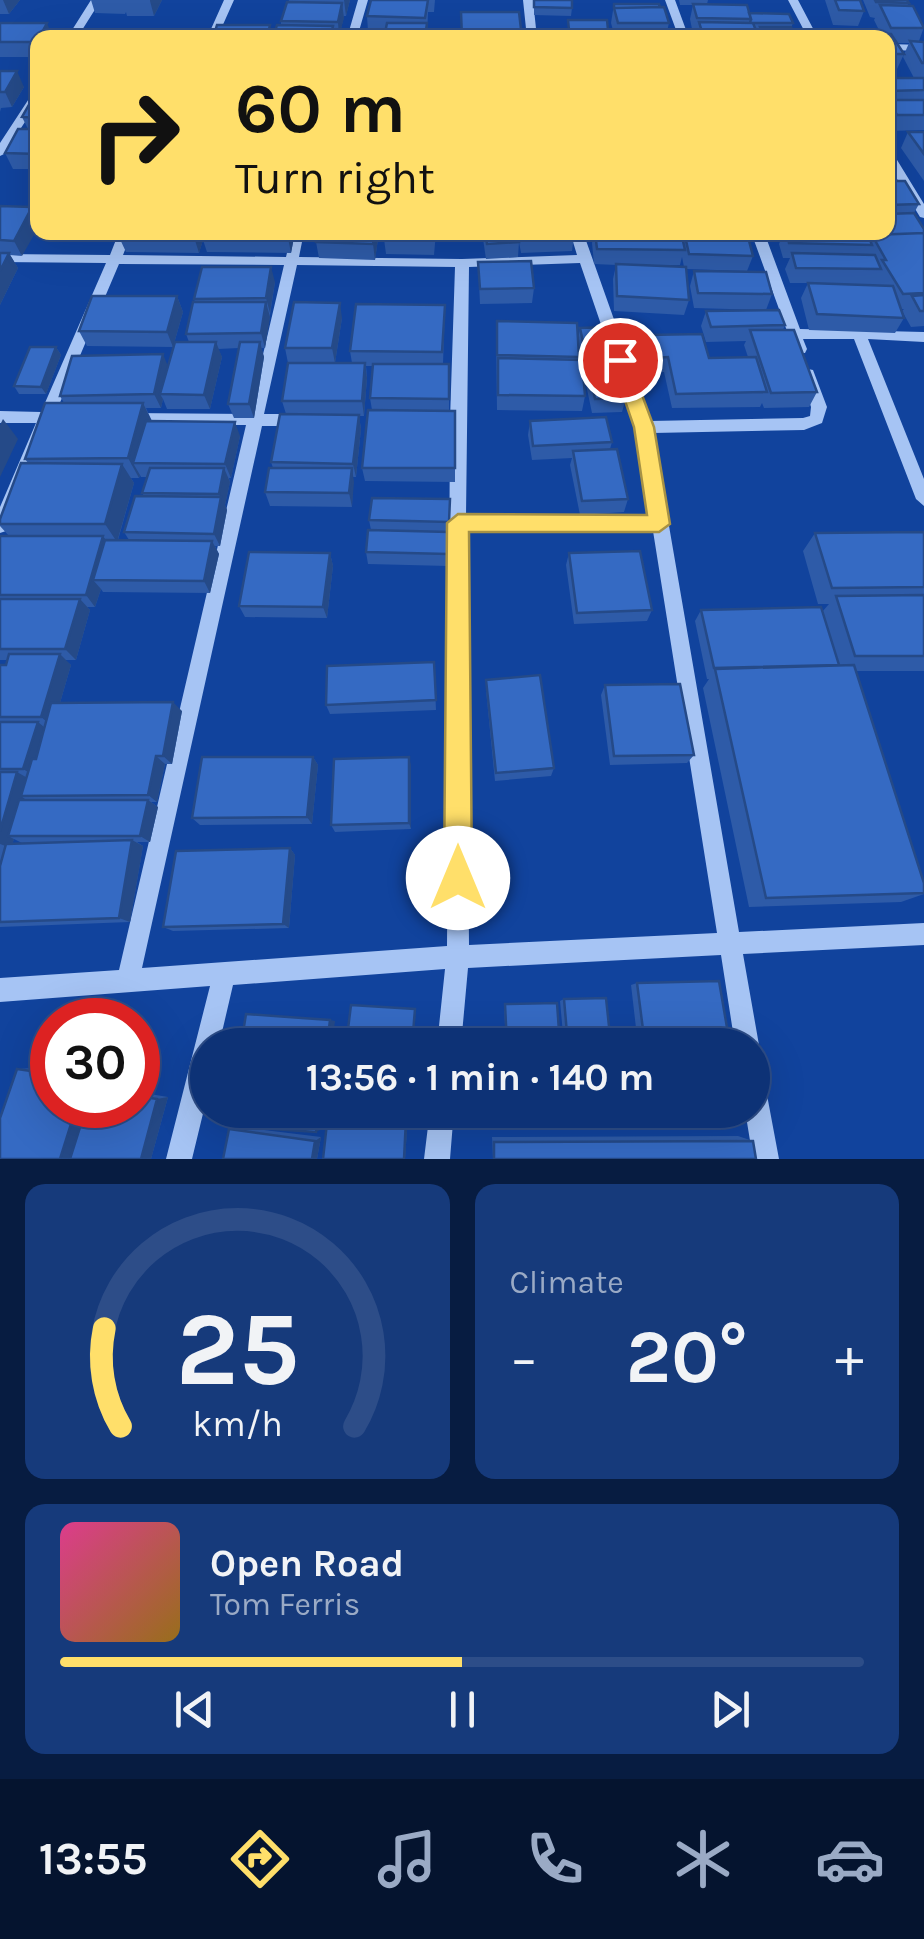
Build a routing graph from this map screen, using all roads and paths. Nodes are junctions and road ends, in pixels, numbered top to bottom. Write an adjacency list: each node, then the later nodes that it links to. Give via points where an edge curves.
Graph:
1 (96, 0): 7 (street)
2 (229, 0): 8 (street)
3 (363, 0): 9 (street)
4 (528, 0): 10 (street)
5 (670, 0): 11 (street)
6 (793, 0): 12 (street)
7 (77, 30)
8 (216, 30)
9 (354, 30)
10 (531, 30)
11 (681, 30)
12 (810, 30)
13 (895, 47): 14 (street)
14 (924, 48)
15 (30, 105): 16 (street)
16 (0, 152)
17 (895, 166): 18 (street)
18 (924, 214)
19 (122, 240): 24 (street)
20 (296, 240): 27 (street)
21 (579, 240): 25 (street)
22 (760, 240): 28 (street)
23 (0, 258): 24 (street)
24 (114, 259): 27 (street); 32 (street)
25 (585, 259): 26 (street); 39 (street)
26 (462, 263): 27 (street); 38 (street)
27 (289, 264): 35 (street)
28 (794, 334): 29 (street); 39 (street, via 819,407 817,419)
29 (859, 334): 30 (street); 40 (street)
30 (924, 337)
31 (0, 418): 32 (street)
32 (46, 418): 33 (street); 43 (street)
33 (84, 418)
34 (103, 418): 35 (street)
35 (254, 420): 36 (street); 48 (street)
36 (328, 420)
37 (439, 420): 38 (street)
38 (458, 420): 41 (street)
39 (644, 427): 42 (street)
40 (924, 498)
41 (458, 523): 42 (street); 46 (street)
42 (659, 524): 45 (street)
43 (0, 526)
44 (924, 934): 45 (street)
45 (730, 944): 46 (street); 51 (street)
46 (458, 957): 47 (street); 50 (street)
47 (225, 972): 48 (street); 54 (street)
48 (127, 983): 49 (street)
49 (0, 990)
50 (451, 1028)
51 (744, 1028)
52 (440, 1128): 55 (street)
53 (761, 1128): 56 (street)
54 (179, 1159)
55 (436, 1159)
56 (766, 1159)

